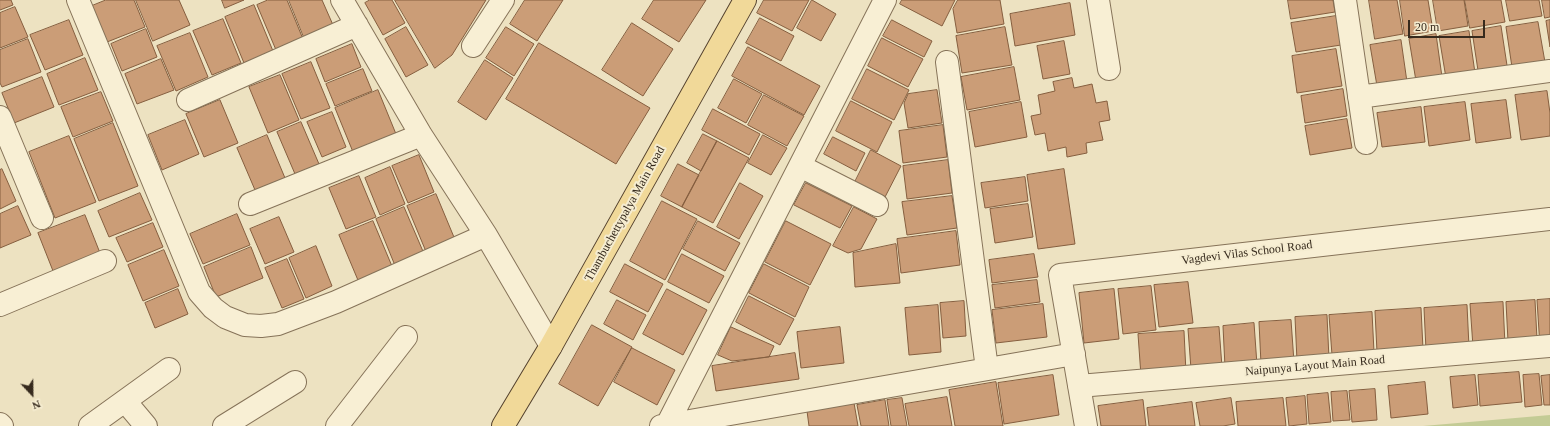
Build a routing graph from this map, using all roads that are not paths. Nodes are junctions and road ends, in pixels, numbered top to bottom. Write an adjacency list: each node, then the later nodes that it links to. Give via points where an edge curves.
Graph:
1 (78, 0): 23 (street, via 199,292 225,317 245,325 278,324 336,302)
2 (342, 0): 8 (street)
3 (503, 0): 9 (street)
4 (745, 0): 27 (main road, Thambuchettypalya Main Road)
5 (885, 0): 18 (street)
6 (1098, 0): 11 (street)
7 (1345, 0): 13 (street)
8 (357, 25): 14 (street); 16 (street)
9 (473, 46)
10 (947, 62): 31 (street)
11 (1109, 69)
12 (1550, 71): 13 (street)
13 (1359, 97): 17 (street)
14 (188, 100)
15 (0, 117): 21 (street)
16 (421, 135): 19 (street); 23 (street)
17 (1366, 143)
18 (800, 166): 20 (street); 40 (street)
19 (250, 204)
20 (876, 205)
21 (42, 218)
22 (1550, 218): 29 (street, Vagdevi Vilas School Road, via 1060,274)
23 (486, 235): 27 (street)
24 (104, 261): 25 (street)
25 (0, 305)
26 (406, 337): 38 (street)
27 (551, 346): 39 (main road, Thambuchettypalya Main Road)
28 (1550, 346): 33 (street, Naipunya Layout Main Road)
29 (1074, 354): 31 (street); 33 (street)
30 (170, 369): 34 (street)
31 (987, 369): 40 (street)
32 (295, 382): 37 (street)
33 (1079, 386): 41 (street)
34 (125, 401): 35 (street); 36 (street)
35 (90, 426)
36 (146, 426)
37 (224, 426)
38 (337, 426)
39 (503, 426)
40 (664, 426)
41 (1086, 426)

